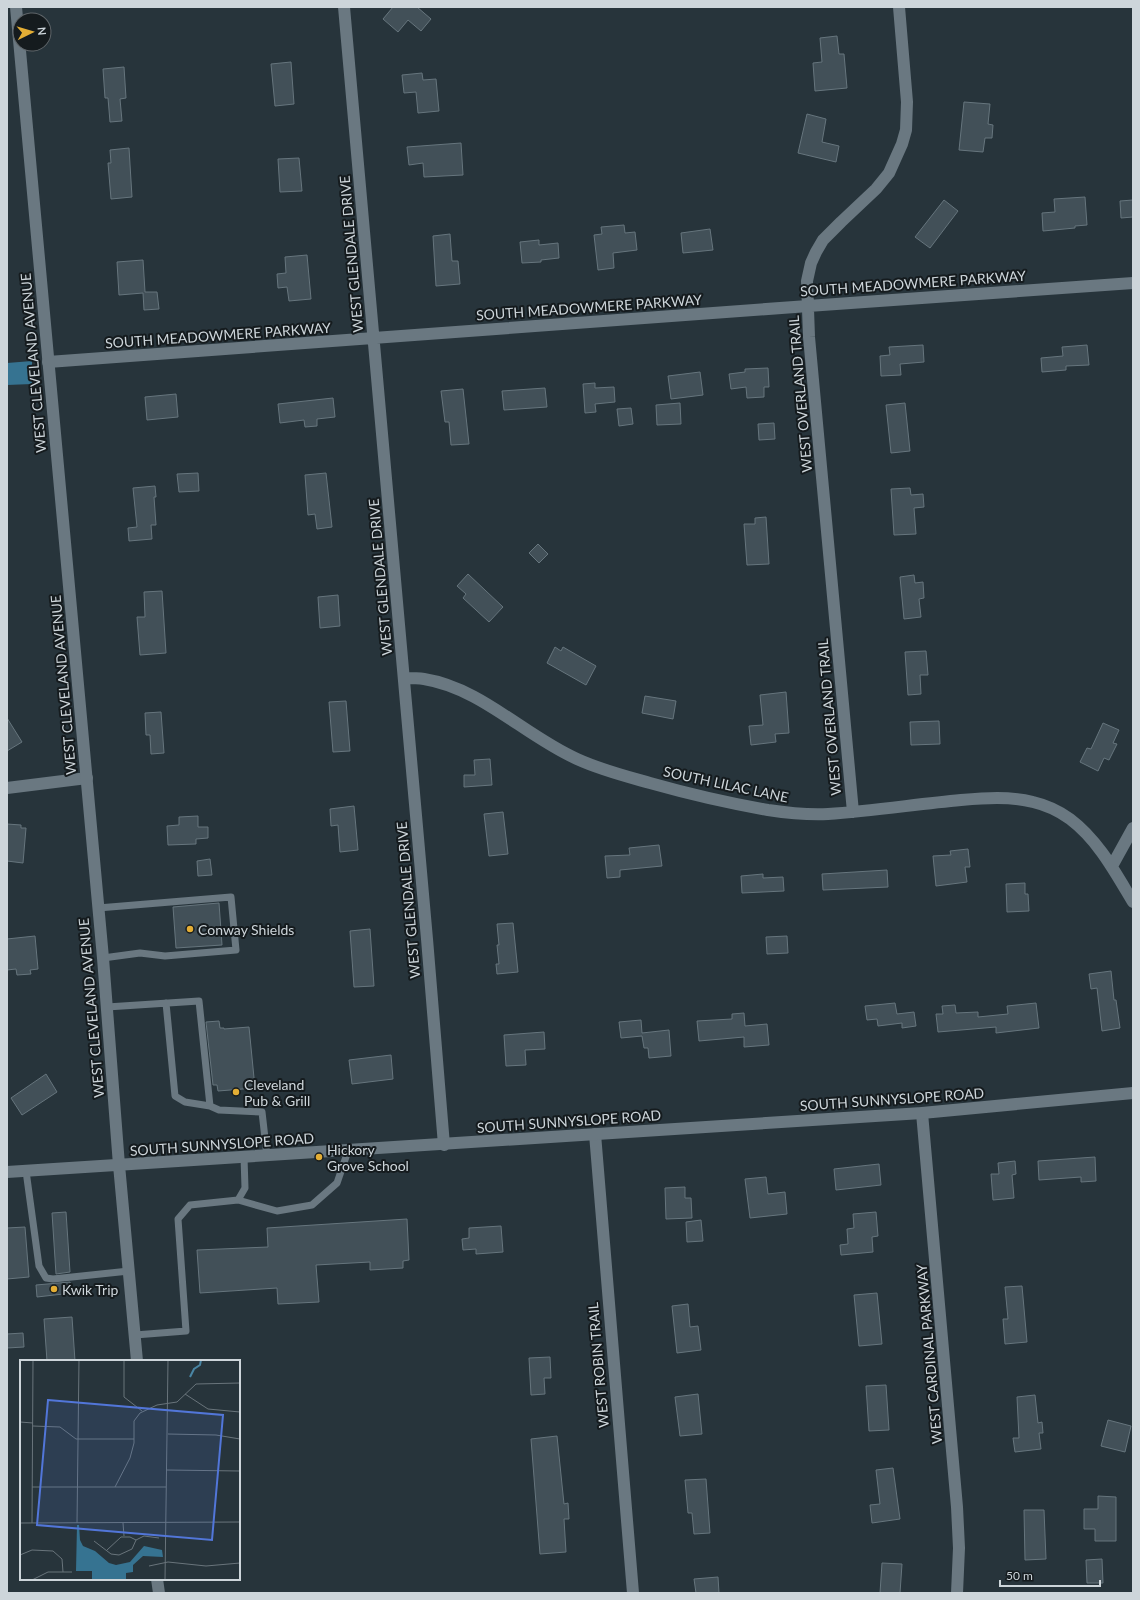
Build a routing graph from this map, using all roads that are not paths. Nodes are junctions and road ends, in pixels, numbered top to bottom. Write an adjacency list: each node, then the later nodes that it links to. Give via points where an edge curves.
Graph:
1 (16, 7): 7 (street, WEST CLEVELAND AVENUE)
2 (344, 7): 6 (street, WEST GLENDALE DRIVE)
3 (899, 7): 5 (street, WEST OVERLAND TRAIL, via 907,102 906,130 902,144 889,173 823,240 816,252 808,274)
4 (1133, 283): 5 (street, SOUTH MEADOWMERE PARKWAY)
5 (808, 306): 6 (street, SOUTH MEADOWMERE PARKWAY); 11 (street, WEST OVERLAND TRAIL)
6 (374, 339): 7 (street, SOUTH MEADOWMERE PARKWAY); 8 (street, WEST GLENDALE DRIVE)
7 (48, 362): 9 (street, WEST CLEVELAND AVENUE)
8 (404, 678): 11 (street, SOUTH LILAC LANE, via 437,682 464,692 555,748 600,770 683,792 770,810 814,814); 23 (street, WEST GLENDALE DRIVE)
9 (87, 778): 10 (street); 15 (street, WEST CLEVELAND AVENUE)
10 (7, 788)
11 (853, 812): 13 (street, SOUTH LILAC LANE, via 984,798 1034,802 1071,820 1094,842)
12 (1133, 828): 13 (street)
13 (1112, 866): 14 (street, SOUTH LILAC LANE)
14 (1133, 902)
15 (98, 908): 16 (street, WEST CLEVELAND AVENUE); 16 (lane, via 231,897 236,950 165,956 140,952)
16 (103, 958): 18 (street, WEST CLEVELAND AVENUE)
17 (166, 1003): 18 (lane); 20 (lane, via 175,1096 185,1102); 20 (lane, via 198,1001)
18 (107, 1007): 27 (street, WEST CLEVELAND AVENUE)
19 (1133, 1093): 21 (street, SOUTH SUNNYSLOPE ROAD)
20 (210, 1106): 25 (lane, via 219,1110 262,1112)
21 (922, 1112): 22 (street, SOUTH SUNNYSLOPE ROAD); 37 (street, WEST CARDINAL PARKWAY, via 957,1507)
22 (595, 1134): 23 (street, SOUTH SUNNYSLOPE ROAD); 36 (street, WEST ROBIN TRAIL)
23 (444, 1145): 24 (street, SOUTH SUNNYSLOPE ROAD)
24 (348, 1151): 25 (street, SOUTH SUNNYSLOPE ROAD); 30 (lane, via 337,1183 312,1205 277,1211)
25 (267, 1156): 26 (street, SOUTH SUNNYSLOPE ROAD)
26 (244, 1157): 27 (street, SOUTH SUNNYSLOPE ROAD); 30 (lane, via 245,1188)
27 (119, 1165): 28 (street, SOUTH SUNNYSLOPE ROAD); 31 (street, WEST CLEVELAND AVENUE)
28 (26, 1171): 29 (street, SOUTH SUNNYSLOPE ROAD); 31 (lane, via 39,1266 46,1278)
29 (7, 1172)
30 (238, 1200): 32 (lane, via 190,1205 178,1219 186,1330)
31 (129, 1271): 32 (street, WEST CLEVELAND AVENUE)
32 (135, 1335): 33 (street, WEST CLEVELAND AVENUE)
33 (137, 1360)
34 (157, 1580): 35 (street)
35 (158, 1593)
36 (633, 1593)
37 (957, 1593)

